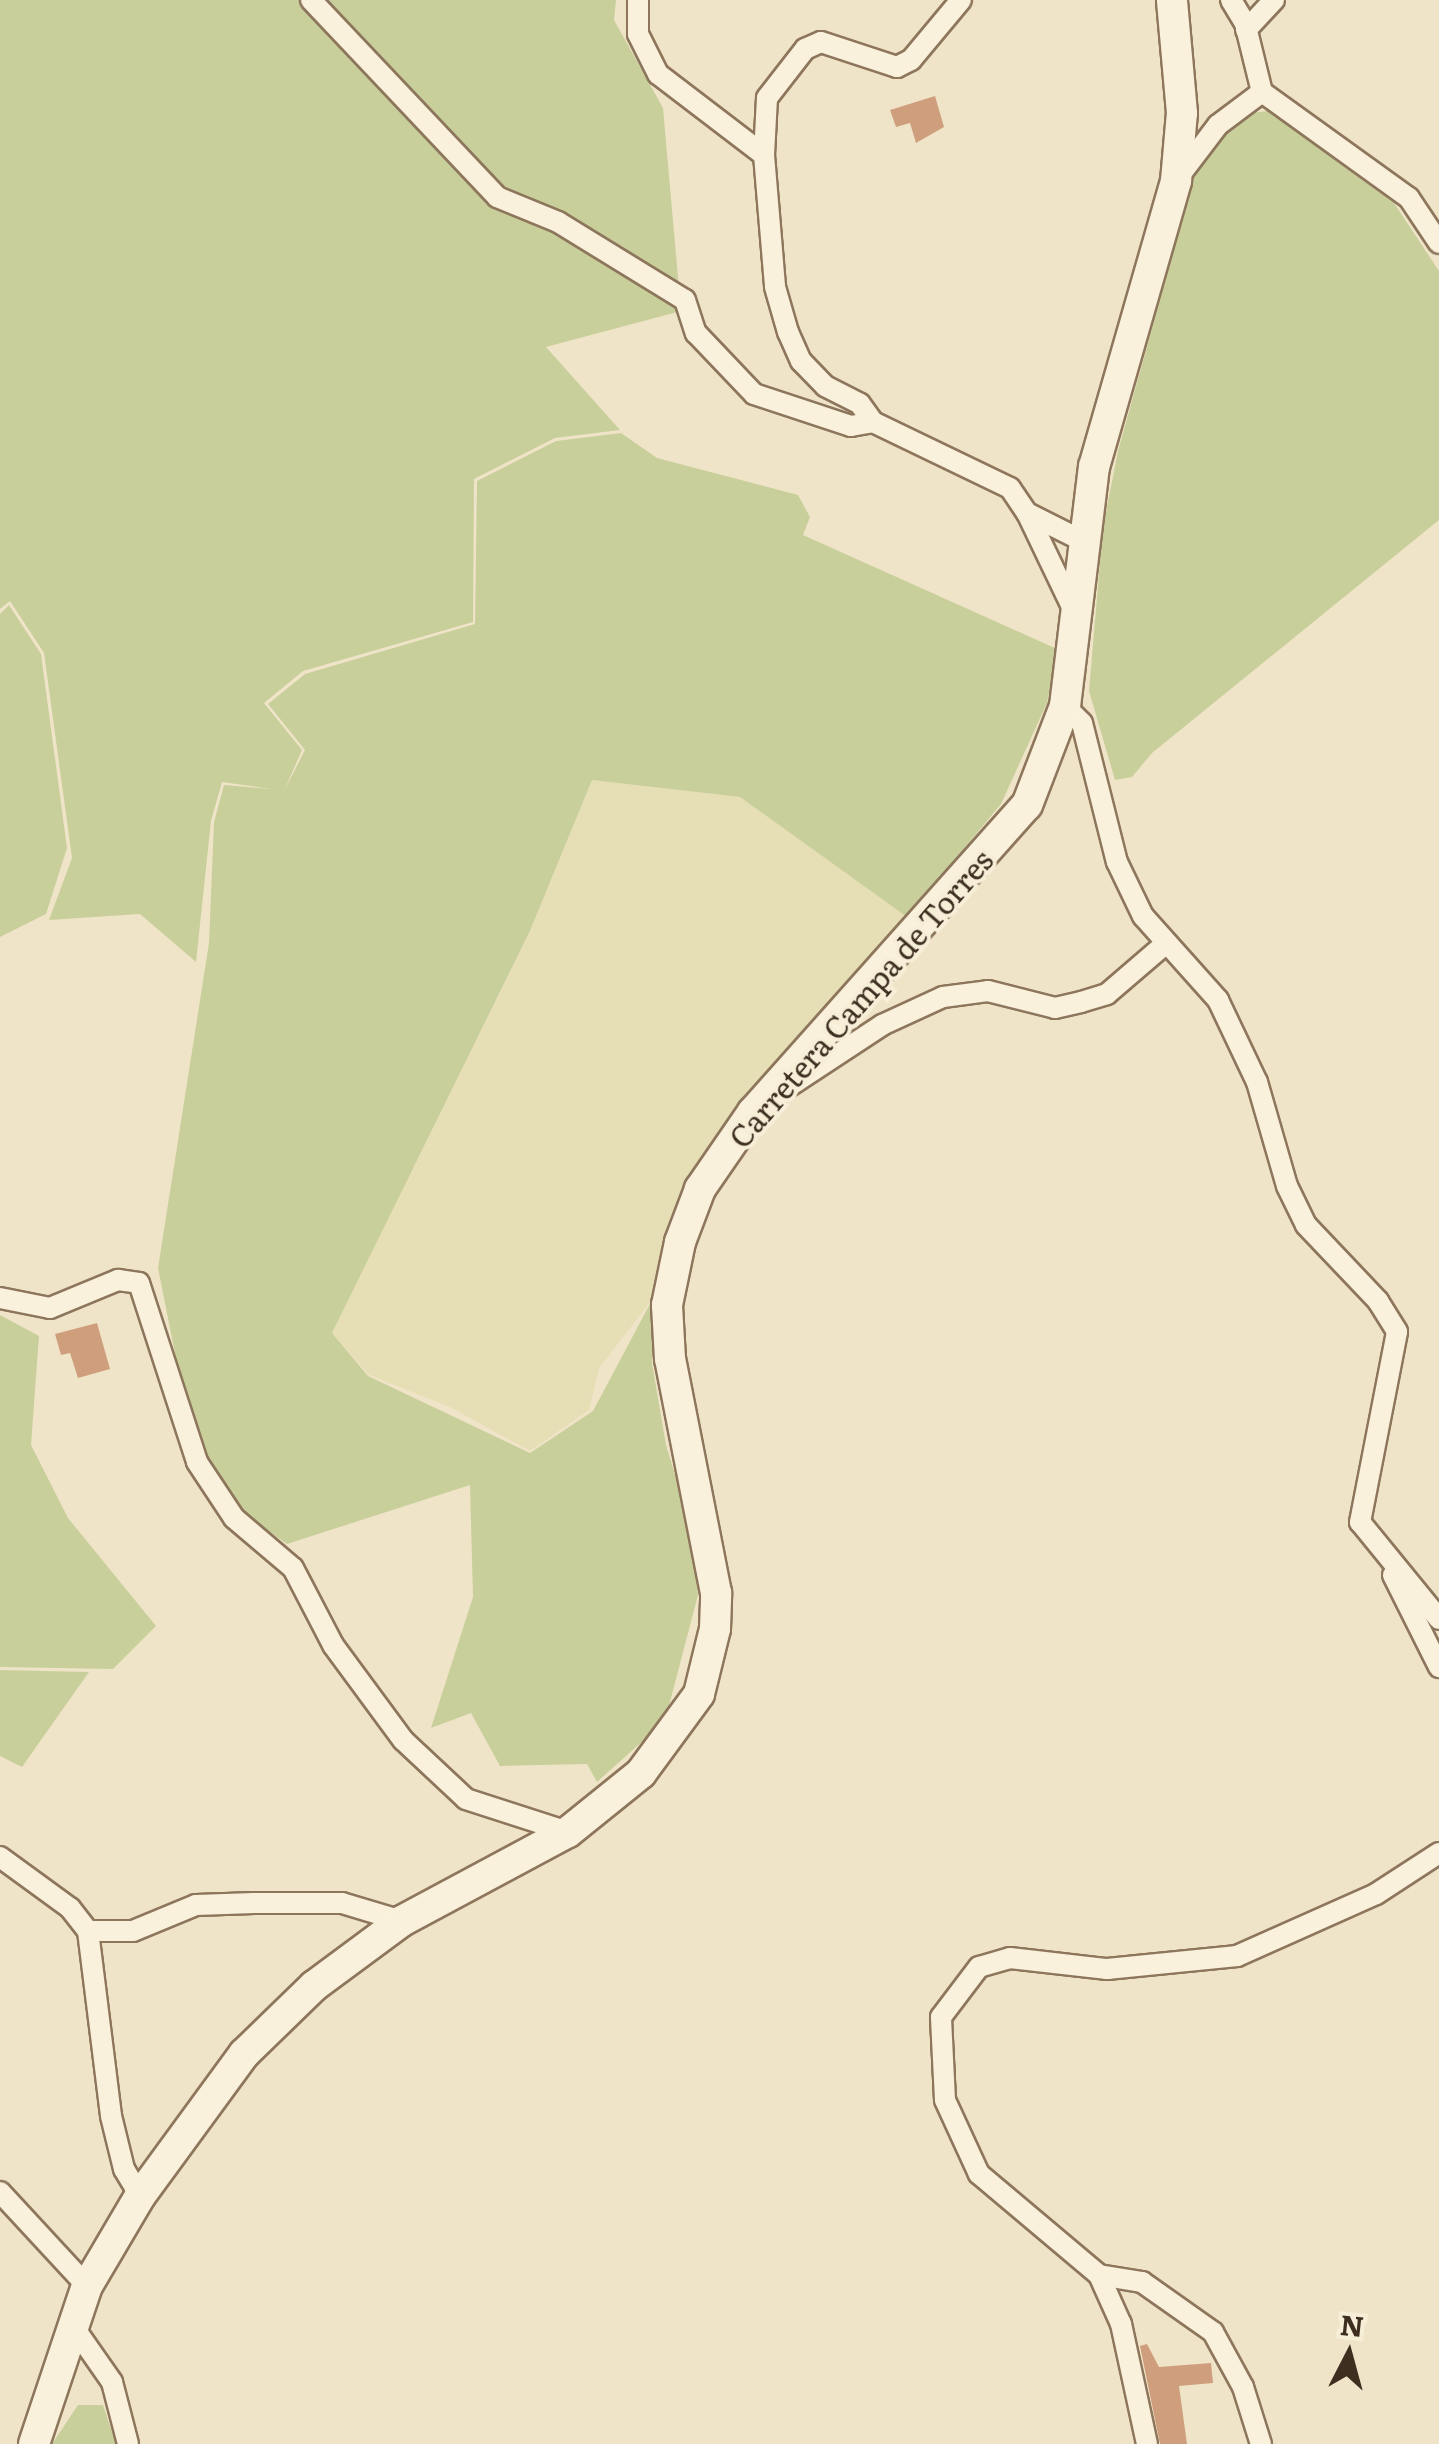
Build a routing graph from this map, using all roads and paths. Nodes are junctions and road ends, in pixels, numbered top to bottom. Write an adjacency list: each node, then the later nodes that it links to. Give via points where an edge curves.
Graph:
1 (311, 0): 12 (street, via 497,197 558,222 685,300 696,333 754,394 852,426)
2 (638, 0): 9 (street, via 638,34 658,74)
3 (961, 0): 9 (street, via 897,67 836,45 804,49 768,98)
4 (1172, 0): 10 (street, Carretera Campa de Torres, via 1182,113)
5 (1231, 0): 7 (street)
6 (1274, 0): 7 (street)
7 (1246, 30): 8 (street)
8 (1262, 92): 10 (street, via 1218,125); 11 (street, via 1408,198)
9 (764, 155): 12 (street, via 775,287 788,332 813,374 860,404)
10 (1176, 181): 14 (street, Carretera Campa de Torres, via 1108,409)
11 (1439, 243)
12 (873, 422): 13 (street, via 1010,488)
13 (1027, 513): 14 (street); 15 (street)
14 (1081, 540): 15 (street, Carretera Campa de Torres)
15 (1074, 612): 16 (street, Carretera Campa de Torres)
16 (1065, 706): 17 (street, via 1082,722 1092,752 1117,862); 18 (street, Carretera Campa de Torres, via 1027,806)
17 (1164, 945): 18 (street, via 1108,994 1081,1002 1055,1008 988,991 943,997 882,1026 810,1078); 20 (street, via 1218,1000 1256,1082 1287,1186 1306,1225 1378,1301 1397,1332 1360,1522)
18 (764, 1100): 23 (street, Carretera Campa de Torres, via 700,1188 667,1305 682,1429 712,1555 716,1610 708,1666 699,1694 665,1746)
19 (0, 1298): 23 (street, via 50,1308 118,1280 138,1283 197,1462 234,1518 293,1568 333,1644 404,1740 466,1800)
20 (1386, 1560): 21 (street); 22 (street)
21 (1439, 1620)
22 (1439, 1667)
23 (568, 1832): 26 (street, Carretera Campa de Torres)
24 (1439, 1853): 32 (street, via 1376,1894 1237,1956 1107,1969 1010,1958 979,1967 941,2017 945,2100 979,2174)
25 (0, 1858): 27 (street, via 70,1908)
26 (402, 1920): 27 (street, via 342,1903 254,1903 196,1906 133,1931); 29 (street, Carretera Campa de Torres, via 314,1986 244,2054)
27 (88, 1930): 29 (street, via 111,2116 124,2170)
28 (0, 2192): 31 (street)
29 (140, 2196): 33 (street, Carretera Campa de Torres)
30 (0, 2211): 31 (street)
31 (24, 2214): 33 (street)
32 (1099, 2275): 37 (street, via 1121,2324); 38 (street, via 1142,2282 1213,2332 1243,2387)
33 (88, 2286): 34 (street, Carretera Campa de Torres)
34 (75, 2329): 35 (street, Carretera Campa de Torres); 36 (street, via 112,2382)
35 (34, 2444)
36 (128, 2444)
37 (1147, 2444)
38 (1260, 2444)

